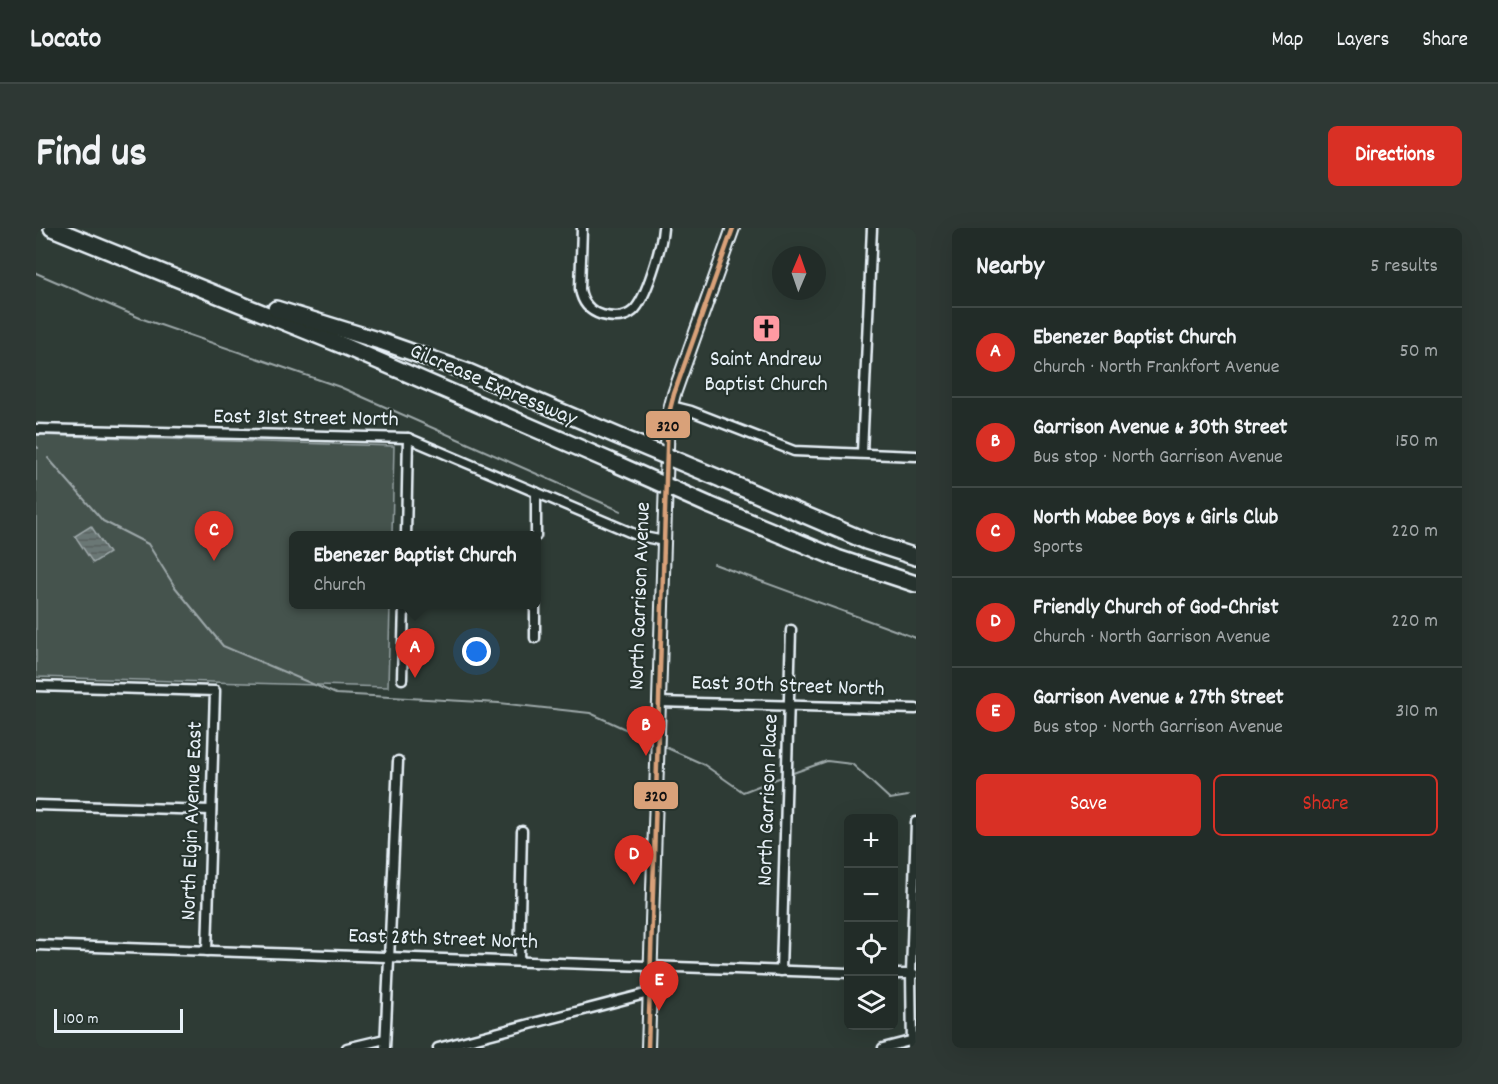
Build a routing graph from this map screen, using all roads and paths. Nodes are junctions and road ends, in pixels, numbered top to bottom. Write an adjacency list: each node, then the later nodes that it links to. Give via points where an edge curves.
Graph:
1 (52, 228): 6 (highway, Gilcrease Expressway)
2 (582, 228): 3 (street, via 581,297 591,310 616,317 632,311 643,296)
3 (663, 228)
4 (733, 228): 7 (street, North Garrison Avenue)
5 (872, 228): 10 (street)
6 (178, 280): 16 (highway, Gilcrease Expressway, bridge, via 468,372 866,541); 17 (highway, Gilcrease Expressway, bridge, via 344,346 837,558)
7 (671, 406): 10 (street, via 794,451); 15 (street, North Garrison Avenue)
8 (36, 429): 9 (street, East 31st Street North)
9 (408, 438): 12 (street, East 31st Street North); 13 (street)
10 (862, 453): 11 (street)
11 (916, 456)
12 (536, 492): 14 (street); 15 (street, East 31st Street North, via 639,536)
13 (406, 531)
14 (536, 531)
15 (664, 541): 24 (street, North Garrison Avenue)
16 (916, 557)
17 (916, 584)
18 (404, 609): 22 (street)
19 (536, 609): 21 (street)
20 (791, 630): 25 (street, North Garrison Place)
21 (535, 638)
22 (402, 679)
23 (36, 686): 29 (street, North Elgin Avenue East, via 215,692)
24 (658, 702): 25 (street, East 30th Street North); 36 (street, North Garrison Avenue)
25 (790, 705): 26 (street, East 30th Street North); 37 (street, North Garrison Place)
26 (916, 709)
27 (398, 761): 34 (street)
28 (36, 805): 29 (street)
29 (211, 810): 33 (street, North Elgin Avenue East)
30 (916, 822): 39 (street)
31 (522, 831): 35 (street)
32 (36, 945): 33 (street, East 28th Street North)
33 (207, 951): 34 (street, East 28th Street North)
34 (389, 957): 35 (street, East 28th Street North); 41 (street)
35 (519, 961): 36 (street, East 28th Street North)
36 (650, 966): 37 (street, East 28th Street North); 40 (street, North Garrison Avenue)
37 (781, 971): 38 (street, East 28th Street North)
38 (844, 973)
39 (913, 974): 42 (street)
40 (649, 993): 44 (street); 45 (street, North Garrison Avenue)
41 (385, 1043): 43 (street)
42 (911, 1044): 46 (street)
43 (347, 1048)
44 (438, 1048)
45 (648, 1048)
46 (883, 1048)

